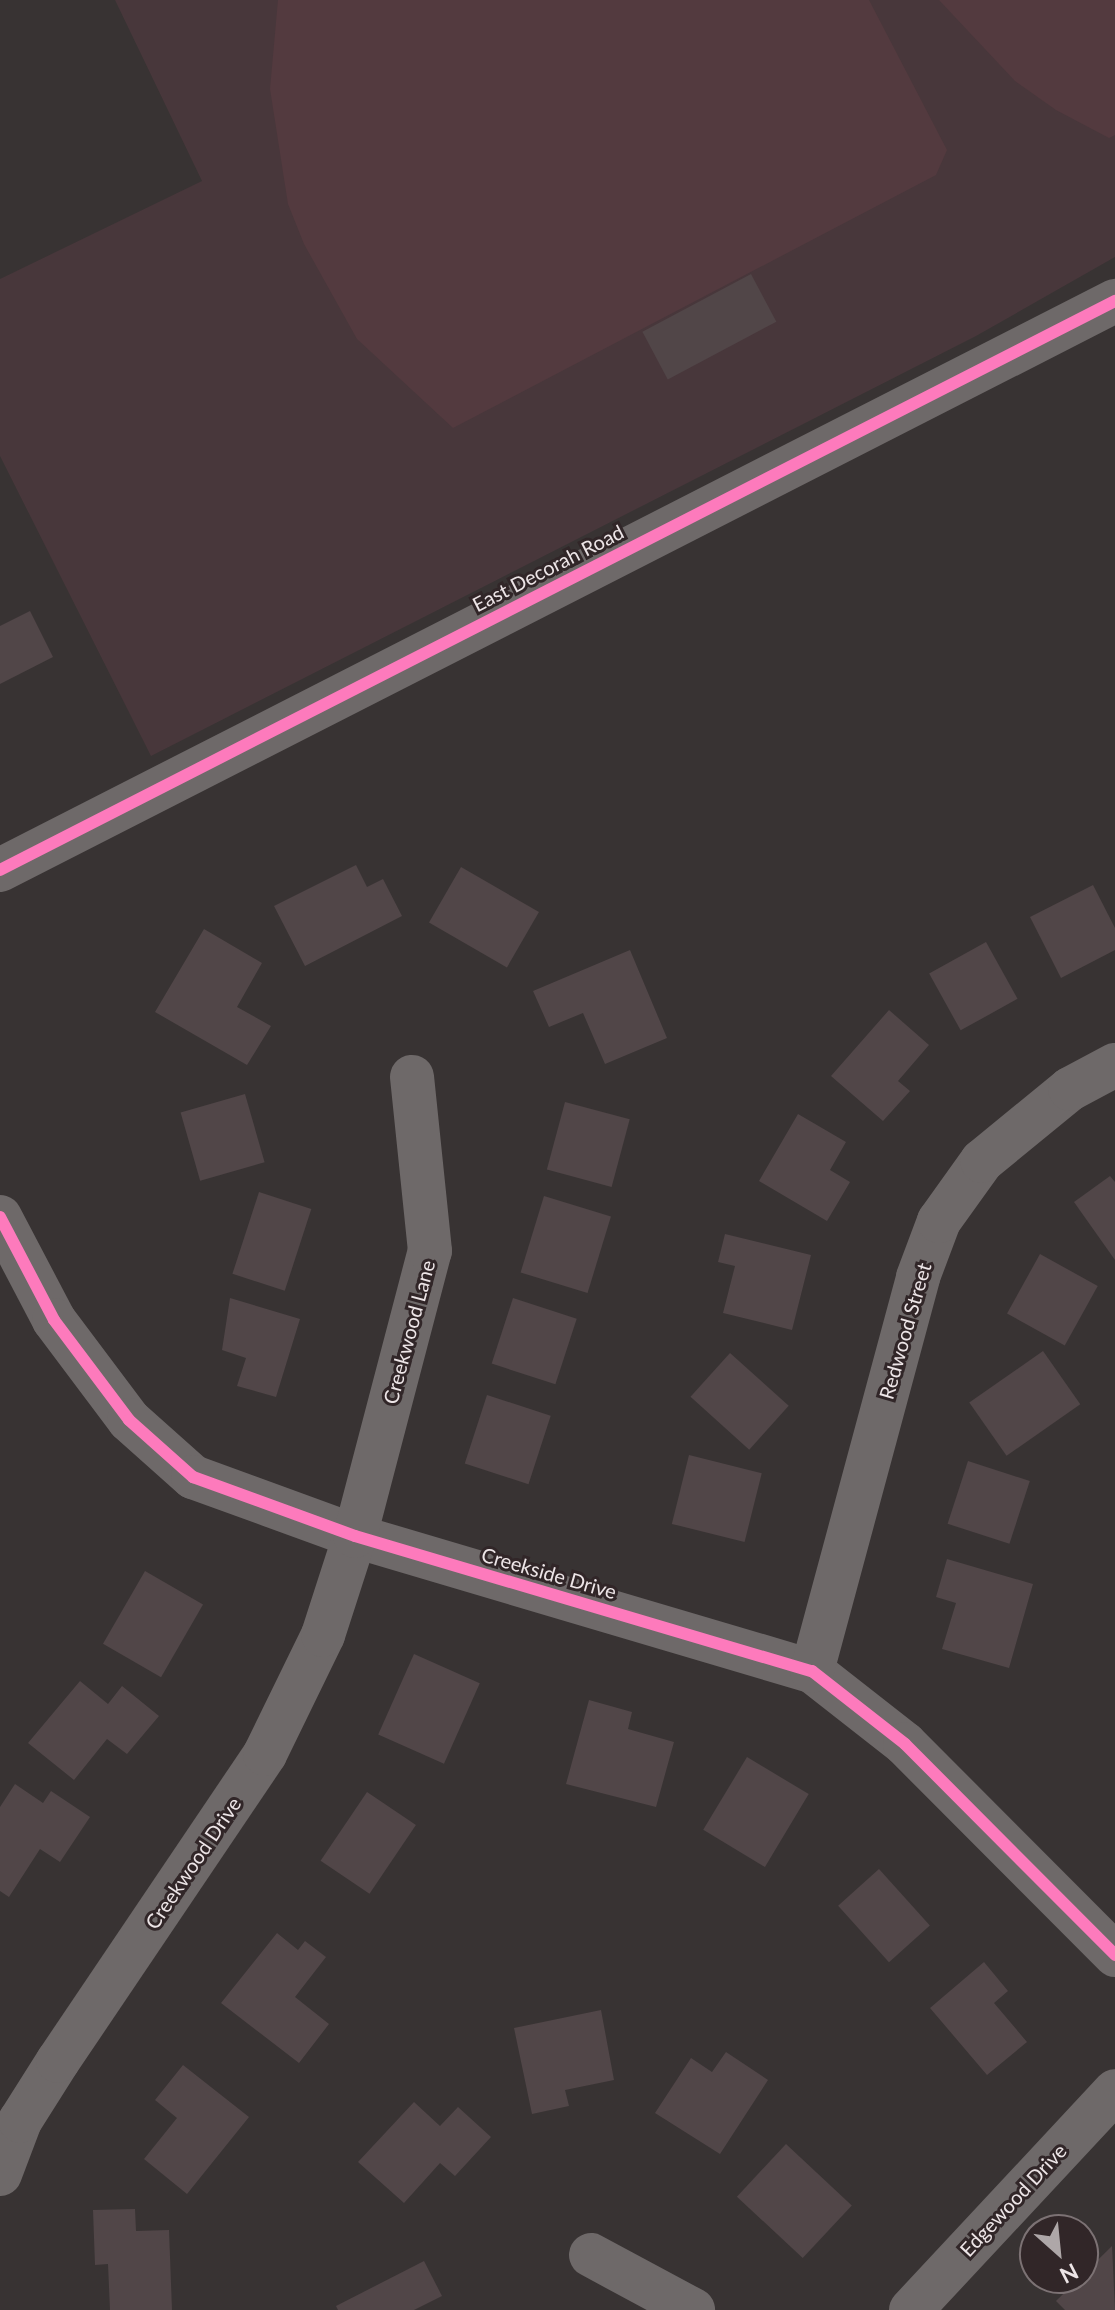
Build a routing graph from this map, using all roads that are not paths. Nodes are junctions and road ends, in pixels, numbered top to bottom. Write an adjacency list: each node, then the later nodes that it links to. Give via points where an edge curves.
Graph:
1 (1115, 301): 2 (street, East Decorah Road)
2 (0, 870)
3 (1115, 1065): 8 (street, Redwood Street, via 1070,1089 982,1161 939,1221 918,1277)
4 (412, 1077): 7 (street, Creekwood Lane, via 430,1251)
5 (0, 1217): 6 (street, Creekside Drive)
6 (16, 1286): 7 (street, Creekside Drive, via 54,1320 129,1420 193,1477)
7 (355, 1536): 8 (street, Creekside Drive); 11 (street, Creekwood Drive, via 323,1635 265,1754 20,2121)
8 (812, 1671): 9 (street, Creekside Drive, via 905,1744)
9 (1115, 1955)
10 (1115, 2091): 14 (street, Edgewood Drive)
11 (0, 2174)
12 (591, 2255): 13 (street)
13 (693, 2310)
14 (911, 2310)

